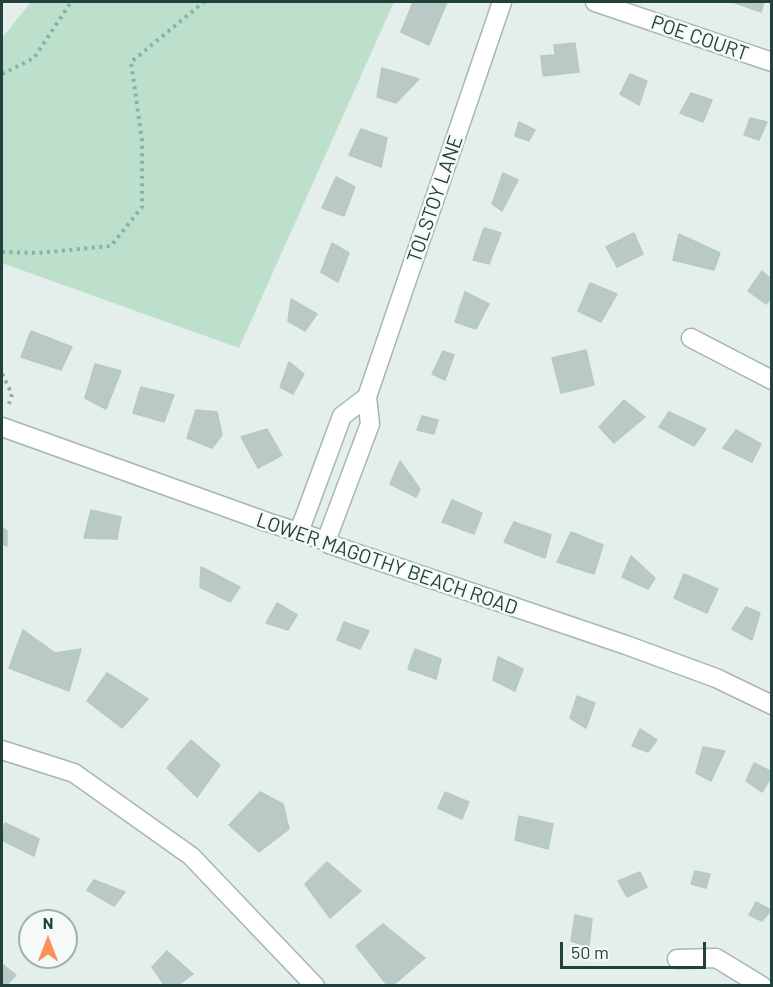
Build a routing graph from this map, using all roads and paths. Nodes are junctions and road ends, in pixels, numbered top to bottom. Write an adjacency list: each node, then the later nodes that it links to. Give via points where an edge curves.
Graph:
1 (71, 2): 6 (path, via 34,58)
2 (204, 2): 7 (path, via 131,62 142,141 142,207 111,246 38,254)
3 (502, 2): 11 (street, TOLSTOY LANE)
4 (596, 2): 5 (street, POE COURT)
5 (771, 62)
6 (2, 74)
7 (2, 252)
8 (691, 338): 10 (street)
9 (2, 374): 12 (path, via 12,393)
10 (771, 380)
11 (367, 397): 14 (street, via 342,416); 15 (street, TOLSTOY LANE, via 370,424)
12 (9, 404)
13 (2, 427): 14 (street, LOWER MAGOTHY BEACH ROAD)
14 (299, 532): 15 (street, LOWER MAGOTHY BEACH ROAD)
15 (326, 541): 16 (street, LOWER MAGOTHY BEACH ROAD, via 662,658 716,678)
16 (771, 705)
17 (2, 750): 19 (street, via 74,773 191,856)
18 (676, 959): 20 (street, via 716,958)
19 (315, 986)
20 (762, 986)

